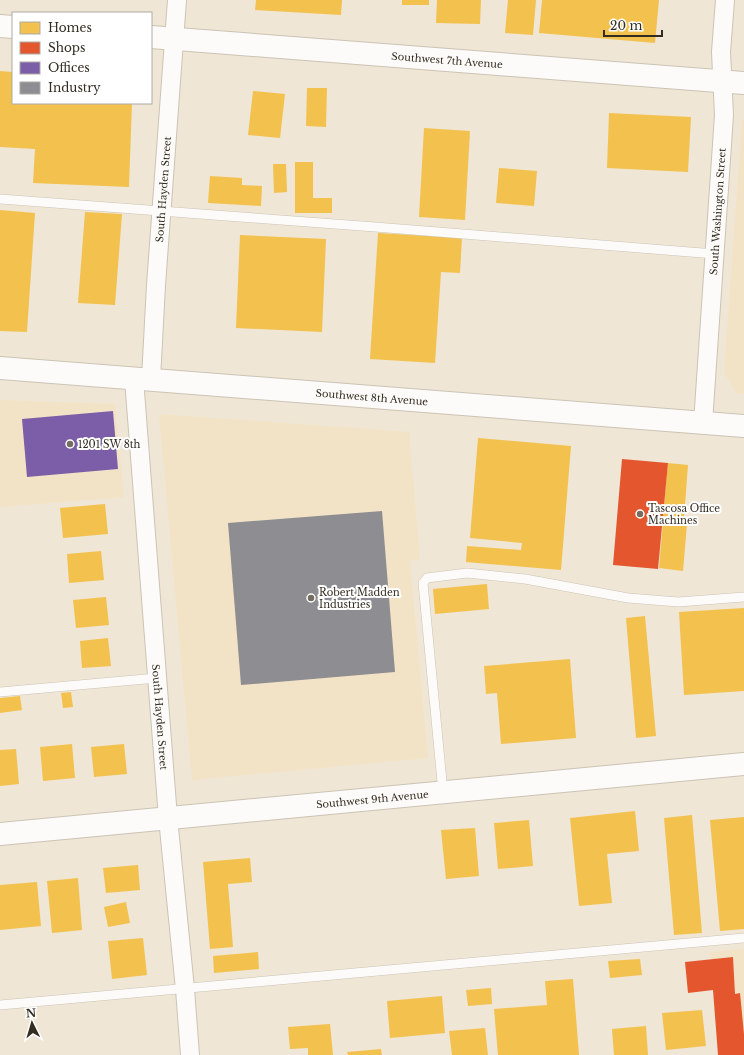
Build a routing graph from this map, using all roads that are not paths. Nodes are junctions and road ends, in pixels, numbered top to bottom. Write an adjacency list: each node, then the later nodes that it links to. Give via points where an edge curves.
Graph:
1 (177, 0): 6 (street, South Hayden Street)
2 (725, 0): 7 (street, South Washington Street)
3 (0, 26): 4 (street)
4 (12, 27)
5 (152, 37): 6 (street, Southwest 7th Avenue)
6 (174, 39): 7 (street, Southwest 7th Avenue); 10 (street, South Hayden Street)
7 (723, 81): 8 (street, Southwest 7th Avenue); 11 (street, South Washington Street, via 724,116)
8 (744, 83)
9 (0, 198): 10 (lane)
10 (162, 211): 11 (lane); 13 (street, South Hayden Street)
11 (715, 254): 14 (street, South Washington Street)
12 (0, 368): 13 (street, Southwest 8th Avenue)
13 (142, 379): 14 (street, Southwest 8th Avenue); 17 (street, South Hayden Street)
14 (703, 423): 15 (street, Southwest 8th Avenue)
15 (744, 426)
16 (744, 597): 20 (lane, via 678,602 628,598 525,579 467,574 427,578 423,583)
17 (157, 678): 18 (lane); 21 (street, South Hayden Street)
18 (0, 692)
19 (744, 764): 20 (street, Southwest 9th Avenue)
20 (443, 792): 21 (street, Southwest 9th Avenue)
21 (168, 818): 22 (street, Southwest 9th Avenue); 24 (street, South Hayden Street)
22 (0, 834)
23 (744, 938): 24 (lane)
24 (185, 989): 25 (lane); 26 (street, South Hayden Street)
25 (0, 1005)
26 (190, 1055)

